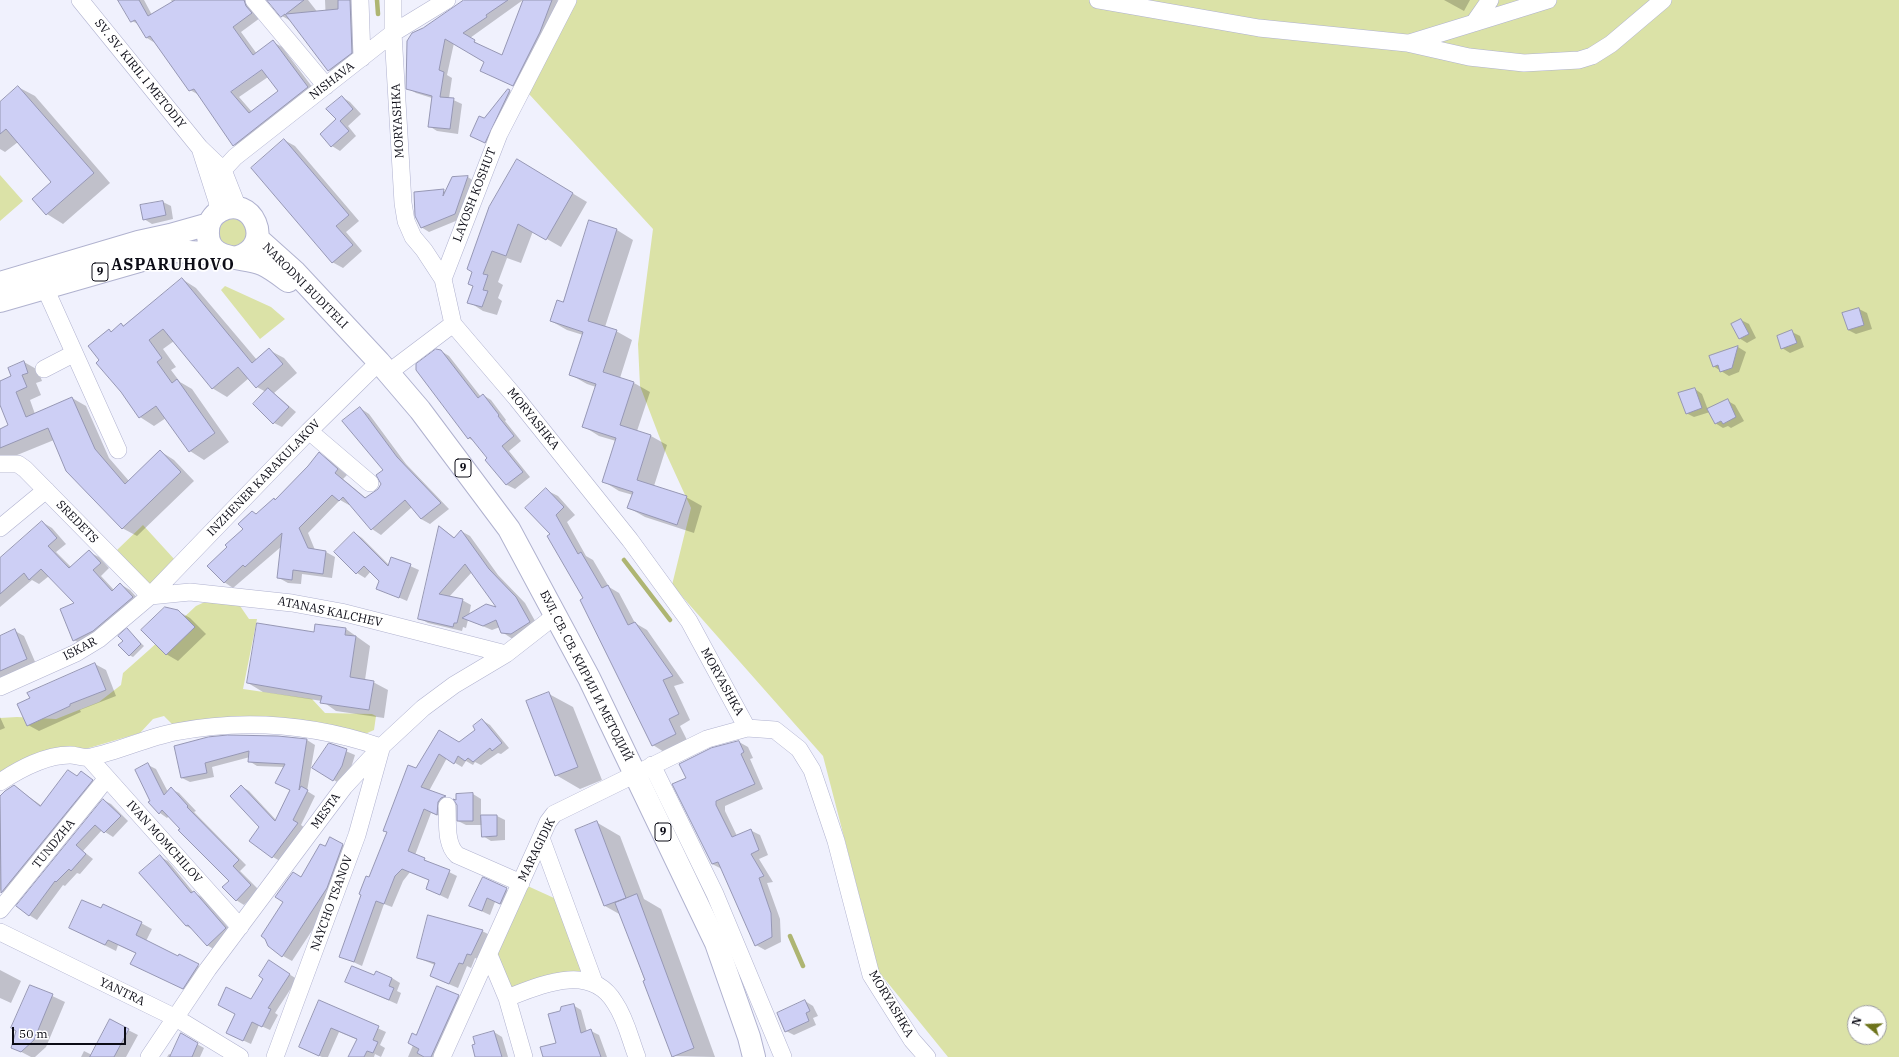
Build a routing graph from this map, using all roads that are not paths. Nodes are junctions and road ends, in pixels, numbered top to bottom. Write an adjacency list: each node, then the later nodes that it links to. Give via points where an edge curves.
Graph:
1 (80, 0): 16 (street, SV. SV. KIRIL I METODIY)
2 (254, 0): 15 (street)
3 (360, 0): 14 (street)
4 (393, 0): 12 (street, MORYASHKA)
5 (447, 0): 12 (street, NISHAVA)
6 (568, 0): 21 (street, LAYOSH KOSHUT, via 499,134)
7 (1098, 0): 13 (street, via 1259,28)
8 (1490, 0): 11 (street)
9 (1548, 0): 11 (street)
10 (1663, 0): 13 (street, via 1611,44 1592,56 1579,60 1524,63 1469,57)
11 (1474, 23): 13 (street)
12 (393, 33): 14 (street, NISHAVA); 21 (street, MORYASHKA, via 406,221 413,237)
13 (1407, 43)
14 (362, 58): 15 (street, NISHAVA)
15 (326, 86): 17 (street, NISHAVA, via 235,157)
16 (200, 148): 17 (street, SV. SV. KIRIL I METODIY); 18 (street, SV. SV. KIRIL I METODIY)
17 (223, 170): 18 (street, SV. SV. KIRIL I METODIY)
18 (222, 215): 19 (main road, via 244,210 252,217 257,227); 20 (main road, via 208,230 210,243); 22 (main road, 9, via 170,235)
19 (257, 238): 20 (main road, via 250,251); 26 (main road, NARODNI BUDITELI / 9, via 295,272)
20 (228, 255): 23 (main road, 9, via 174,251); 26 (main road, 9, via 262,264 288,281 319,309)
21 (443, 279): 25 (street)
22 (0, 283)
23 (45, 288): 24 (main road, 9); 27 (street)
24 (0, 301)
25 (453, 324): 28 (street); 40 (street, MORYASHKA, via 630,540 689,622)
26 (353, 333): 28 (main road, БУЛ. СВ. СВ. КИРИЛ И МЕТОДИЙ / 9)
27 (73, 354): 29 (street); 31 (street)
28 (384, 367): 30 (street, INZHENER KARAKULAKOV); 37 (main road, БУЛ. СВ. СВ. КИРИЛ И МЕТОДИЙ / 9, via 420,410 509,529)
29 (44, 369)
30 (309, 431): 33 (street); 36 (street, INZHENER KARAKULAKOV)
31 (118, 450)
32 (0, 464): 34 (street, via 18,464)
33 (370, 483)
34 (46, 490): 35 (street, SREDETS); 36 (street, SREDETS)
35 (0, 528)
36 (150, 596): 38 (street, ATANAS KALCHEV, via 190,592 259,598 341,612); 39 (street, ISKAR, via 99,639 76,653)
37 (556, 615): 38 (street, MESTA); 43 (main road, БУЛ. СВ. СВ. КИРИЛ И МЕТОДИЙ / 9)
38 (506, 654): 41 (street, MESTA, via 454,685 423,708)
39 (0, 687)
40 (747, 728): 43 (street, MARAGIDIK, via 707,739); 64 (street, MORYASHKA, via 775,730 799,749 812,770 836,840 871,975 912,1040)
41 (381, 747): 42 (street, via 302,727 255,724 175,732); 50 (street, MESTA, via 344,787); 58 (street, NAYCHO TSANOV, via 357,835)
42 (89, 758): 44 (street, IVAN MOMCHILOV); 45 (street, via 70,755 47,759 17,770)
43 (644, 770): 47 (street, MARAGIDIK, via 554,814); 62 (main road, БУЛ. СВ. СВ. КИРИЛ И МЕТОДИЙ / 9, via 716,943); 63 (street, via 715,894)
44 (107, 778): 49 (street, TUNDZHA); 50 (street, IVAN MOMCHILOV)
45 (0, 782)
46 (447, 806): 48 (street, via 452,850)
47 (541, 838): 48 (street, MARAGIDIK); 53 (street)
48 (521, 883): 52 (street, MARAGIDIK)
49 (0, 910)
50 (240, 927): 55 (street, MESTA, via 208,969)
51 (0, 932): 55 (street, YANTRA)
52 (489, 955): 54 (street); 59 (street, MARAGIDIK)
53 (594, 982): 54 (street, via 571,979 542,985); 61 (street, via 615,1002)
54 (507, 998): 60 (street)
55 (176, 1018): 56 (street, MESTA); 57 (street, YANTRA)
56 (149, 1057)
57 (240, 1057)
58 (276, 1057)
59 (442, 1057)
60 (524, 1057)
61 (637, 1057)
62 (754, 1057)
63 (783, 1057)
64 (927, 1057)

